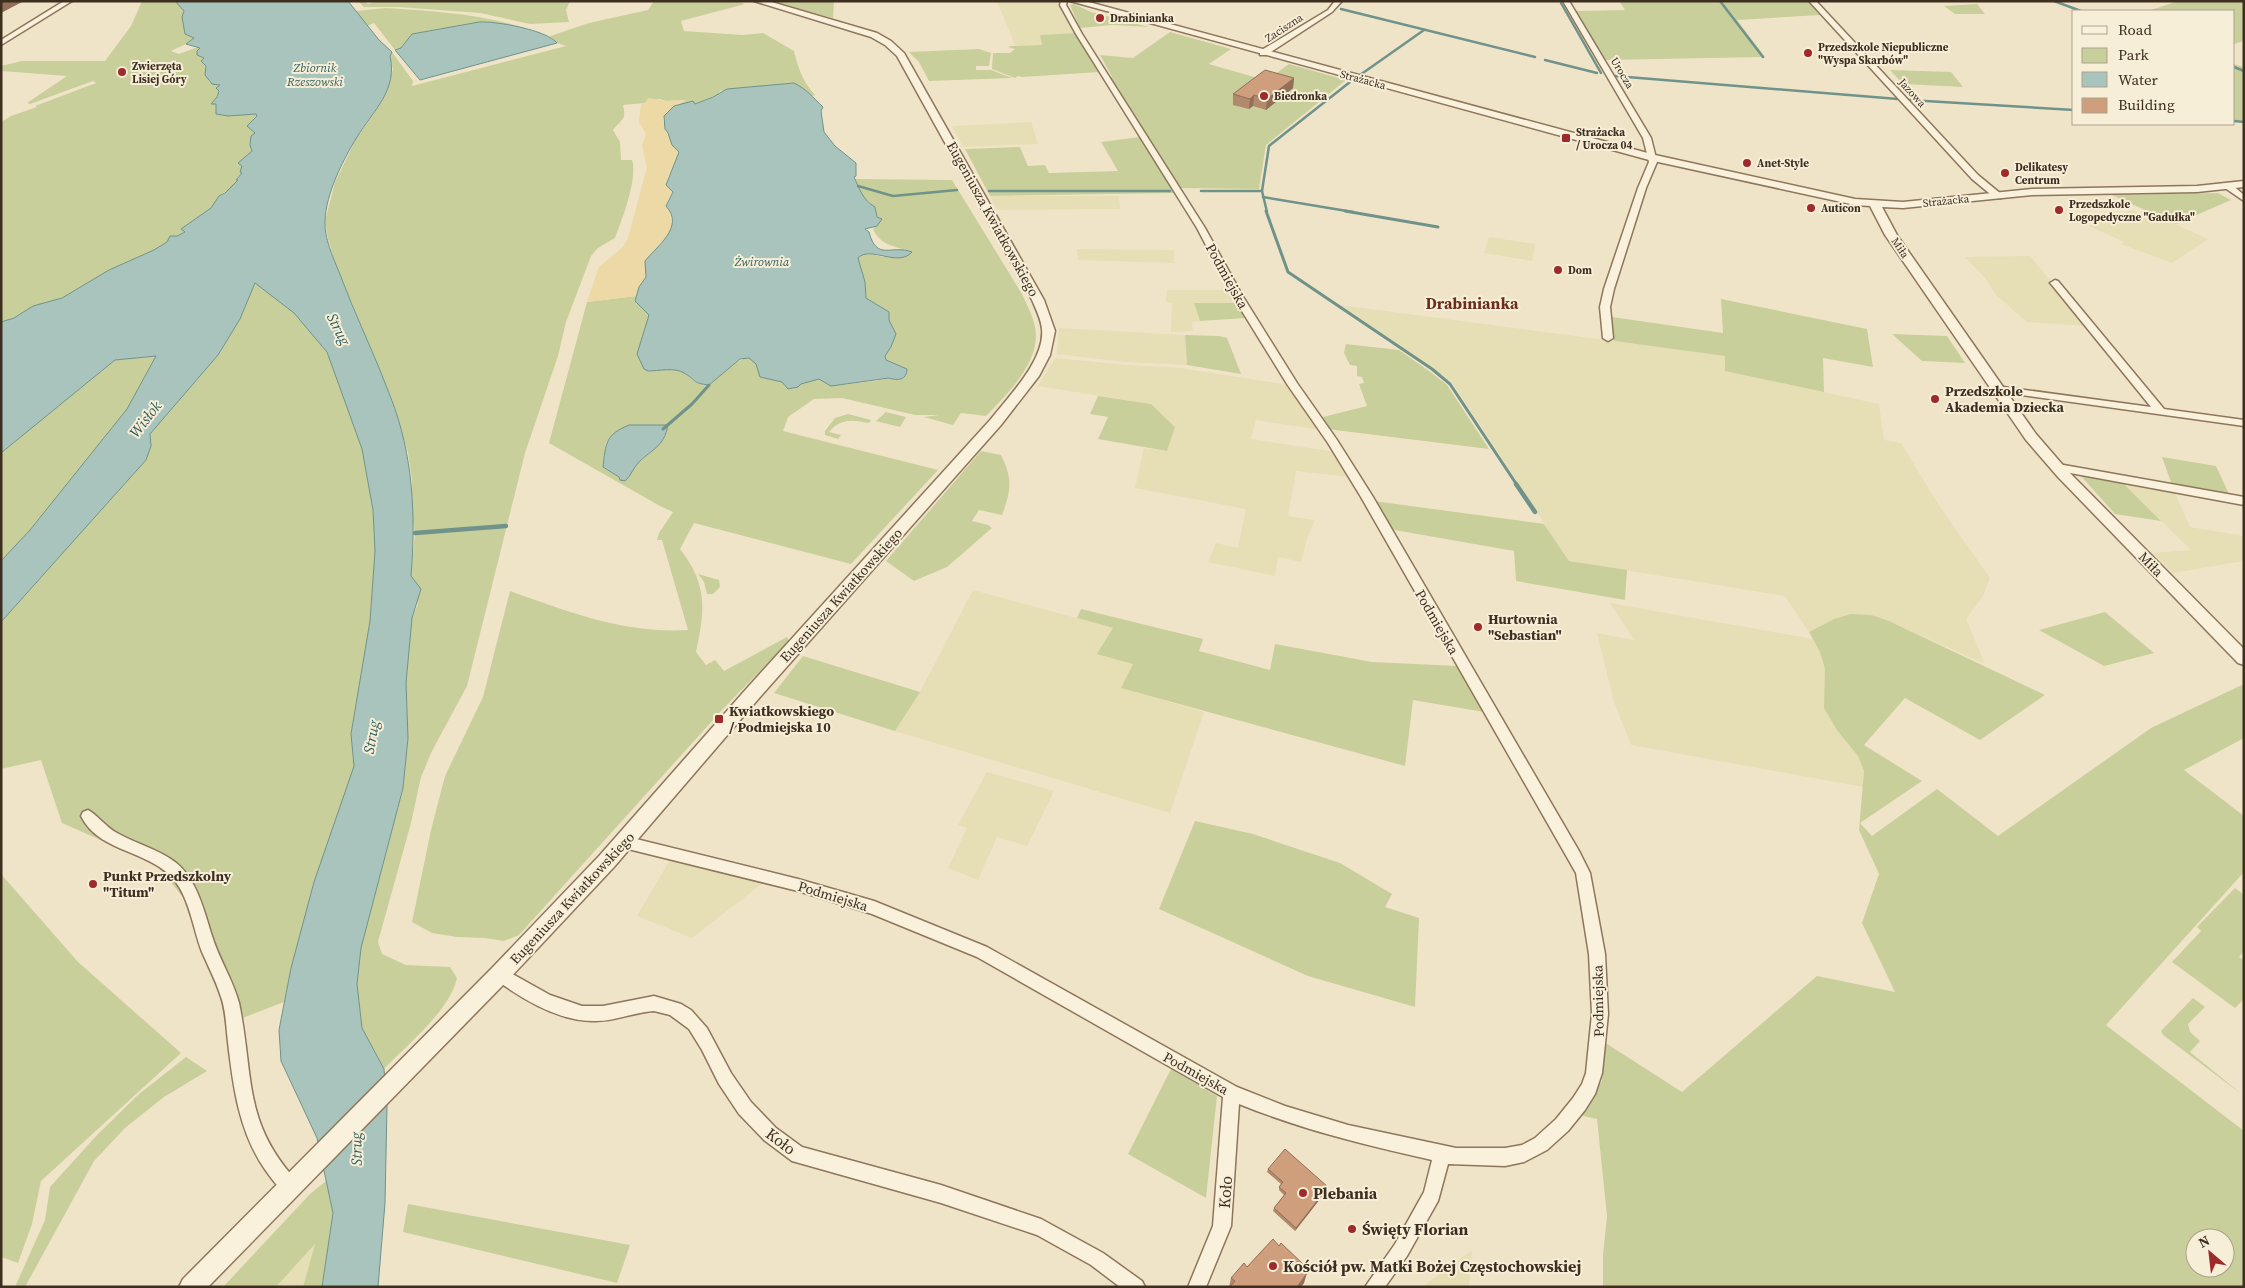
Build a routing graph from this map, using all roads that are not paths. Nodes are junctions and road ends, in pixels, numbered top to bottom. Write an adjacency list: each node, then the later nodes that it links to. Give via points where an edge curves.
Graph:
1 (69, 1): 8 (street)
2 (758, 1): 25 (street, Eugeniusza Kwiatkowskiego, via 874,35 901,55 1038,300 1046,318 1048,340 1034,373 1010,405)
3 (1064, 1): 28 (street, Podmiejska, via 1079,34 1201,228 1237,296 1367,498 1563,833 1583,874 1594,926 1600,1014 1594,1073 1589,1088 1562,1124 1541,1144 1524,1153 1505,1157)
4 (1074, 1): 9 (street, Strażacka)
5 (1339, 1): 9 (street, Zaciszna, via 1330,11)
6 (1566, 1): 10 (street, Urocza, via 1647,138)
7 (1812, 1): 13 (street, Jazowa, via 1949,150)
8 (1, 42)
9 (1263, 53): 10 (street, Strażacka)
10 (1653, 158): 15 (street, Strażacka); 17 (street, via 1609,289 1605,307)
11 (2244, 184): 12 (street, Strażacka)
12 (2228, 186): 13 (street, Strażacka, via 2051,191); 14 (street)
13 (1998, 196): 15 (street, Strażacka, via 1903,206)
14 (2244, 199)
15 (1875, 205): 18 (street, Miła, via 1891,235)
16 (2055, 283): 19 (street)
17 (1608, 338)
18 (1996, 389): 19 (street); 21 (street, Miła)
19 (2161, 412): 20 (street)
20 (2244, 423)
21 (2058, 468): 22 (street); 23 (street, Miła)
22 (2244, 501)
23 (2244, 659)
24 (88, 816): 29 (street, via 104,834 132,845 172,868 187,888 229,996 245,1100 254,1134 263,1154)
25 (624, 842): 26 (street, Eugeniusza Kwiatkowskiego); 27 (street, Podmiejska, via 798,885 874,908 982,952)
26 (500, 974): 29 (street, Eugeniusza Kwiatkowskiego); 31 (street, Koło, via 575,1012 595,1014 635,1004 675,1008 697,1028 744,1106 780,1144 798,1155 941,1194 1041,1228 1097,1259)
27 (1232, 1093): 28 (street, Podmiejska, via 1302,1119); 32 (street, Koło, via 1222,1226)
28 (1442, 1154): 33 (street, via 1432,1195 1401,1250)
29 (290, 1186): 30 (street, Eugeniusza Kwiatkowskiego)
30 (191, 1287)
31 (1136, 1287)
32 (1197, 1287)
33 (1374, 1287)

